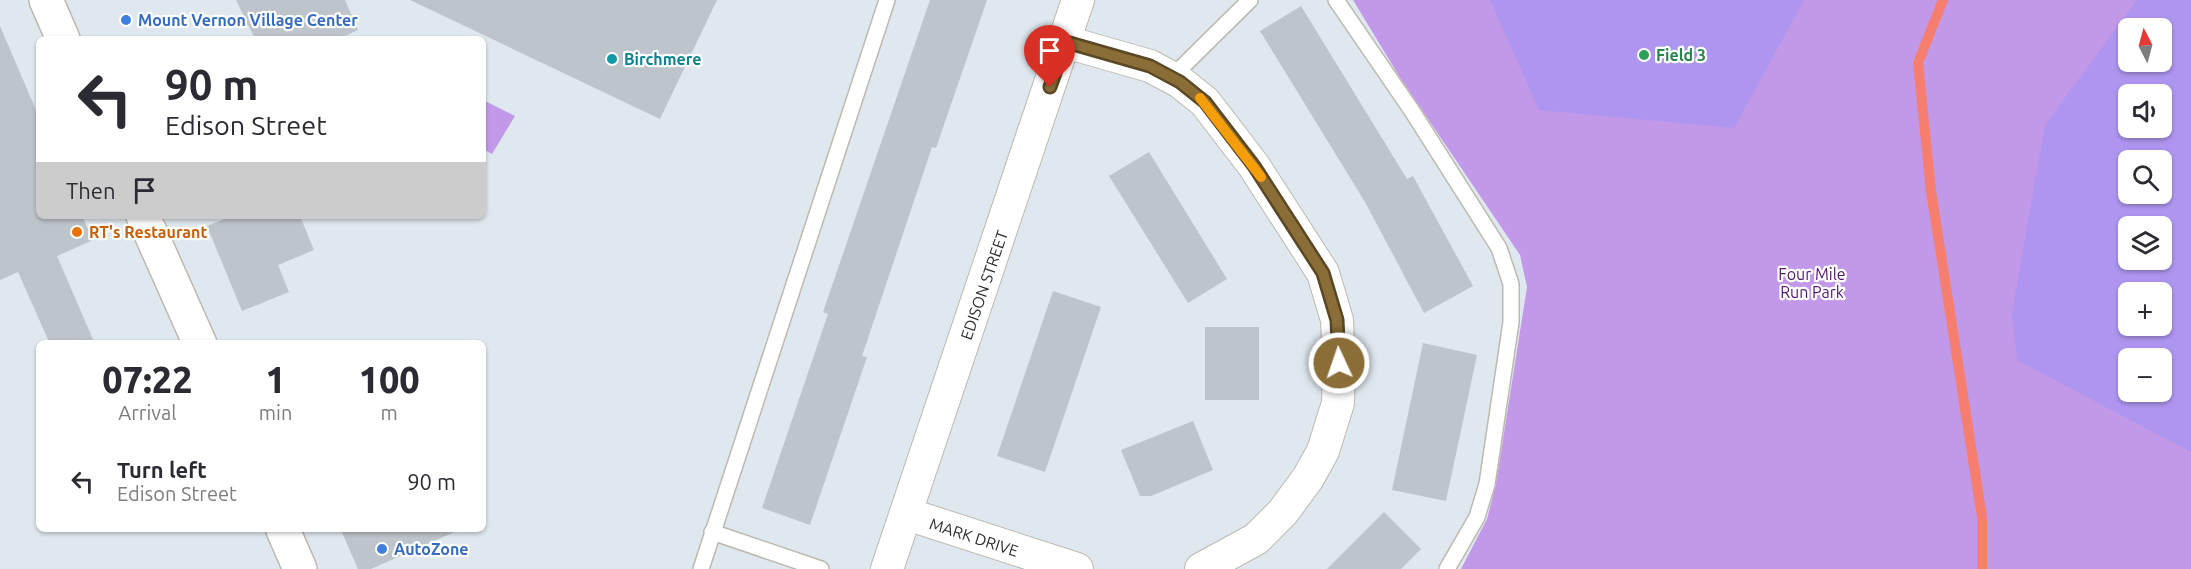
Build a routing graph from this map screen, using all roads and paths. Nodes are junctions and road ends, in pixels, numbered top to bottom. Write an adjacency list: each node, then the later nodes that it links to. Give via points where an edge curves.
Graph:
1 (46, 0): 6 (main road)
2 (887, 0): 13 (lane)
3 (1078, 0): 7 (street, EDISON STREET)
4 (1250, 0): 8 (lane)
5 (1336, 0): 20 (lane, via 1499,248 1511,284 1511,322 1487,484 1477,516)
6 (62, 36)
7 (1066, 42): 8 (street, via 1150,66); 11 (street, EDISON STREET)
8 (1172, 77): 19 (street, via 1205,102 1254,166 1323,273 1337,320 1338,403 1323,452 1283,512 1256,539)
9 (143, 219): 10 (main road)
10 (198, 340)
11 (907, 514): 17 (street, EDISON STREET); 18 (street, MARK DRIVE)
12 (284, 532): 14 (main road)
13 (712, 532): 15 (lane); 16 (lane)
14 (300, 569)
15 (701, 569)
16 (821, 569)
17 (886, 569)
18 (1077, 569)
19 (1201, 569)
20 (1447, 569)

